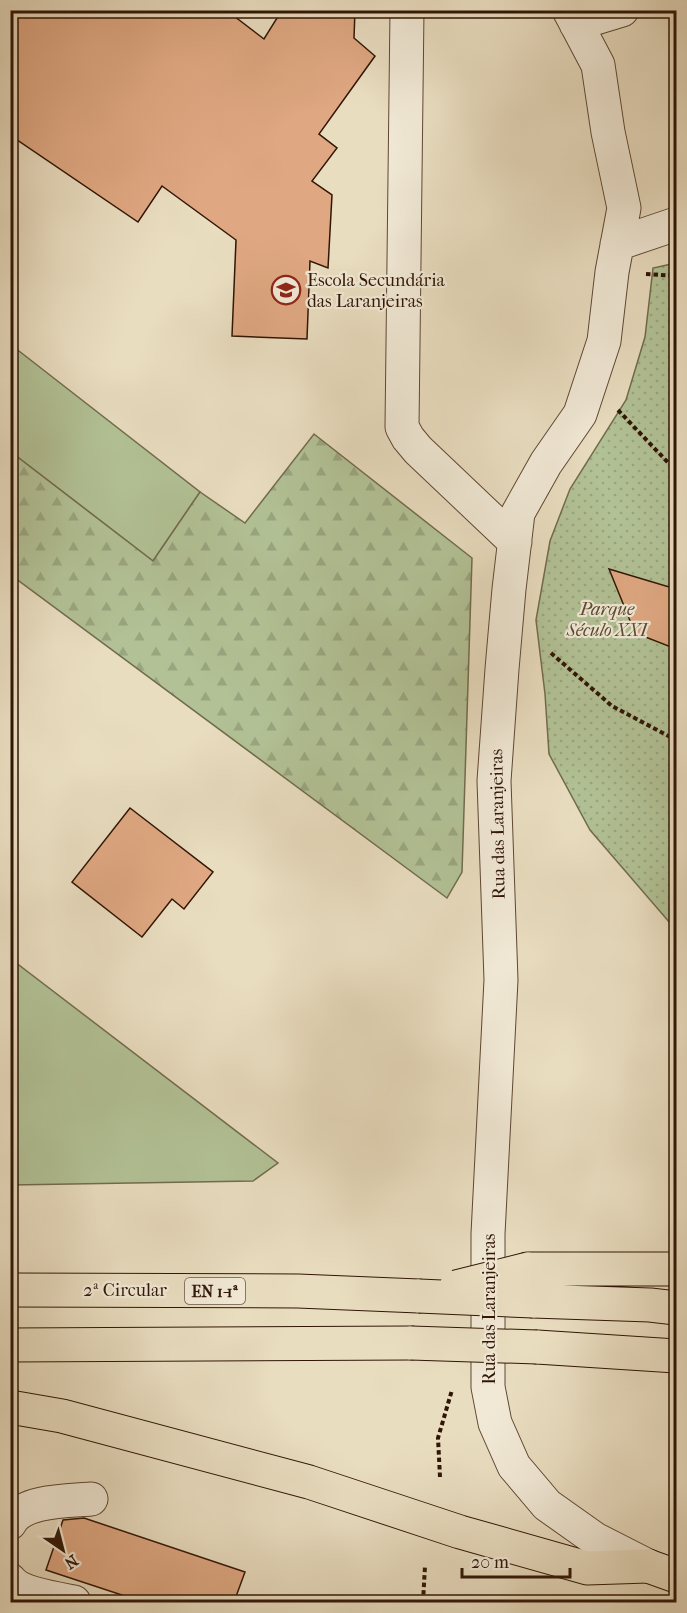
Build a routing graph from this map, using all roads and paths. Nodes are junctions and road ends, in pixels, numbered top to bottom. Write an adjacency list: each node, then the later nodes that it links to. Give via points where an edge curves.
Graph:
1 (407, 10): 8 (street, via 402,427 418,450)
2 (622, 10): 3 (street)
3 (572, 17): 5 (street, Rua das Laranjeiras, via 598,65 624,208)
4 (676, 224): 5 (street)
5 (617, 244): 6 (street, Rua das Laranjeiras, via 604,341)
6 (591, 381): 7 (path); 8 (street, Rua das Laranjeiras, via 580,414 518,513)
7 (676, 471)
8 (514, 542): 21 (street, Rua das Laranjeiras, via 495,781 501,980 488,1234 488,1387 495,1423 514,1466 547,1505 595,1539)
9 (551, 653): 10 (path, via 612,706)
10 (676, 740)
11 (676, 1269): 12 (highway)
12 (530, 1285): 13 (highway, 2ª Circular / EN 1-1ª, bridge, via 419,1296 298,1291); 14 (highway, EN 1-1ª)
13 (10, 1290)
14 (676, 1308)
15 (10, 1345): 16 (highway, bridge, via 411,1343)
16 (676, 1356)
17 (10, 1407): 21 (highway, via 62,1416 309,1482 460,1532 587,1568)
18 (91, 1499): 19 (street, via 34,1506 14,1516)
19 (10, 1523)
20 (425, 1566): 24 (path)
21 (662, 1571)
22 (10, 1580): 23 (street, via 14,1586)
23 (74, 1602)
24 (423, 1602)

